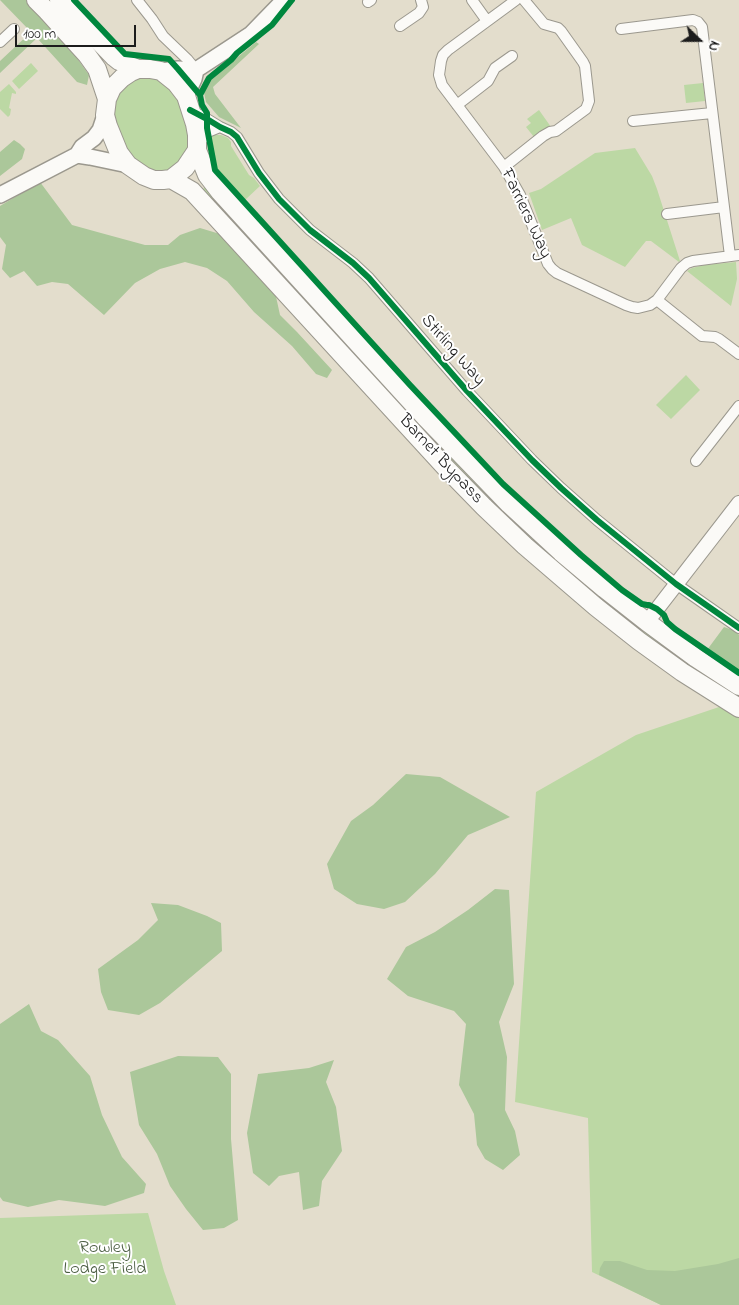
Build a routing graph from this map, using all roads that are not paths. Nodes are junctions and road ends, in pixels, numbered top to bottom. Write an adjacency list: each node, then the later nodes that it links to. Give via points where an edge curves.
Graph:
1 (36, 0): 20 (highway, via 97,69)
2 (59, 0): 15 (highway, via 114,57)
3 (137, 0): 16 (street, via 163,36)
4 (284, 0): 16 (main road, via 251,34)
5 (421, 0): 10 (street, via 423,7 419,13)
6 (472, 0): 9 (street)
7 (516, 0): 9 (street, Farriers Way)
8 (524, 0): 27 (street, via 544,24 561,31 583,62 589,101 584,110 556,131 543,136)
9 (487, 21): 19 (street, Farriers Way, via 448,50 440,61 440,81)
10 (400, 26)
11 (14, 29): 13 (street)
12 (621, 29): 21 (street, via 698,22 702,27)
13 (0, 42)
14 (512, 56): 19 (street, via 495,68 488,81)
15 (138, 69): 17 (highway); 20 (highway, via 112,88)
16 (196, 70): 17 (main road); 18 (main road)
17 (161, 71): 18 (highway, via 176,83)
18 (188, 103): 23 (street, Stirling Way); 24 (highway, via 196,130)
19 (457, 105): 27 (street, Farriers Way)
20 (106, 107): 25 (main road, via 100,130); 26 (highway, via 111,136)
21 (712, 113): 22 (street); 30 (street)
22 (633, 121)
23 (220, 127): 24 (street, via 208,132); 38 (street, Stirling Way, via 236,137 279,199 310,230 369,278 467,392 532,460 596,520)
24 (197, 148): 28 (highway, via 185,168); 39 (highway, Barnet Bypass, via 207,175 220,192 456,451 548,540)
25 (77, 155): 26 (main road); 29 (main road)
26 (128, 165): 28 (highway, via 154,180)
27 (504, 167): 33 (street, Farriers Way, via 520,195 548,264 557,273 632,307 645,307)
28 (171, 179): 42 (highway, Barnet Bypass, via 192,192 445,467 525,546 639,640)
29 (0, 195)
30 (724, 207): 31 (street); 32 (street)
31 (667, 214)
32 (735, 256): 33 (street, via 688,263)
33 (657, 300): 34 (street, via 702,336 715,337)
34 (739, 354)
35 (739, 406): 36 (street)
36 (696, 461)
37 (738, 507): 38 (street)
38 (676, 584): 39 (street); 40 (street, Stirling Way)
39 (647, 622): 41 (highway, Barnet Bypass)
40 (739, 628)
41 (739, 686)
42 (739, 708)

